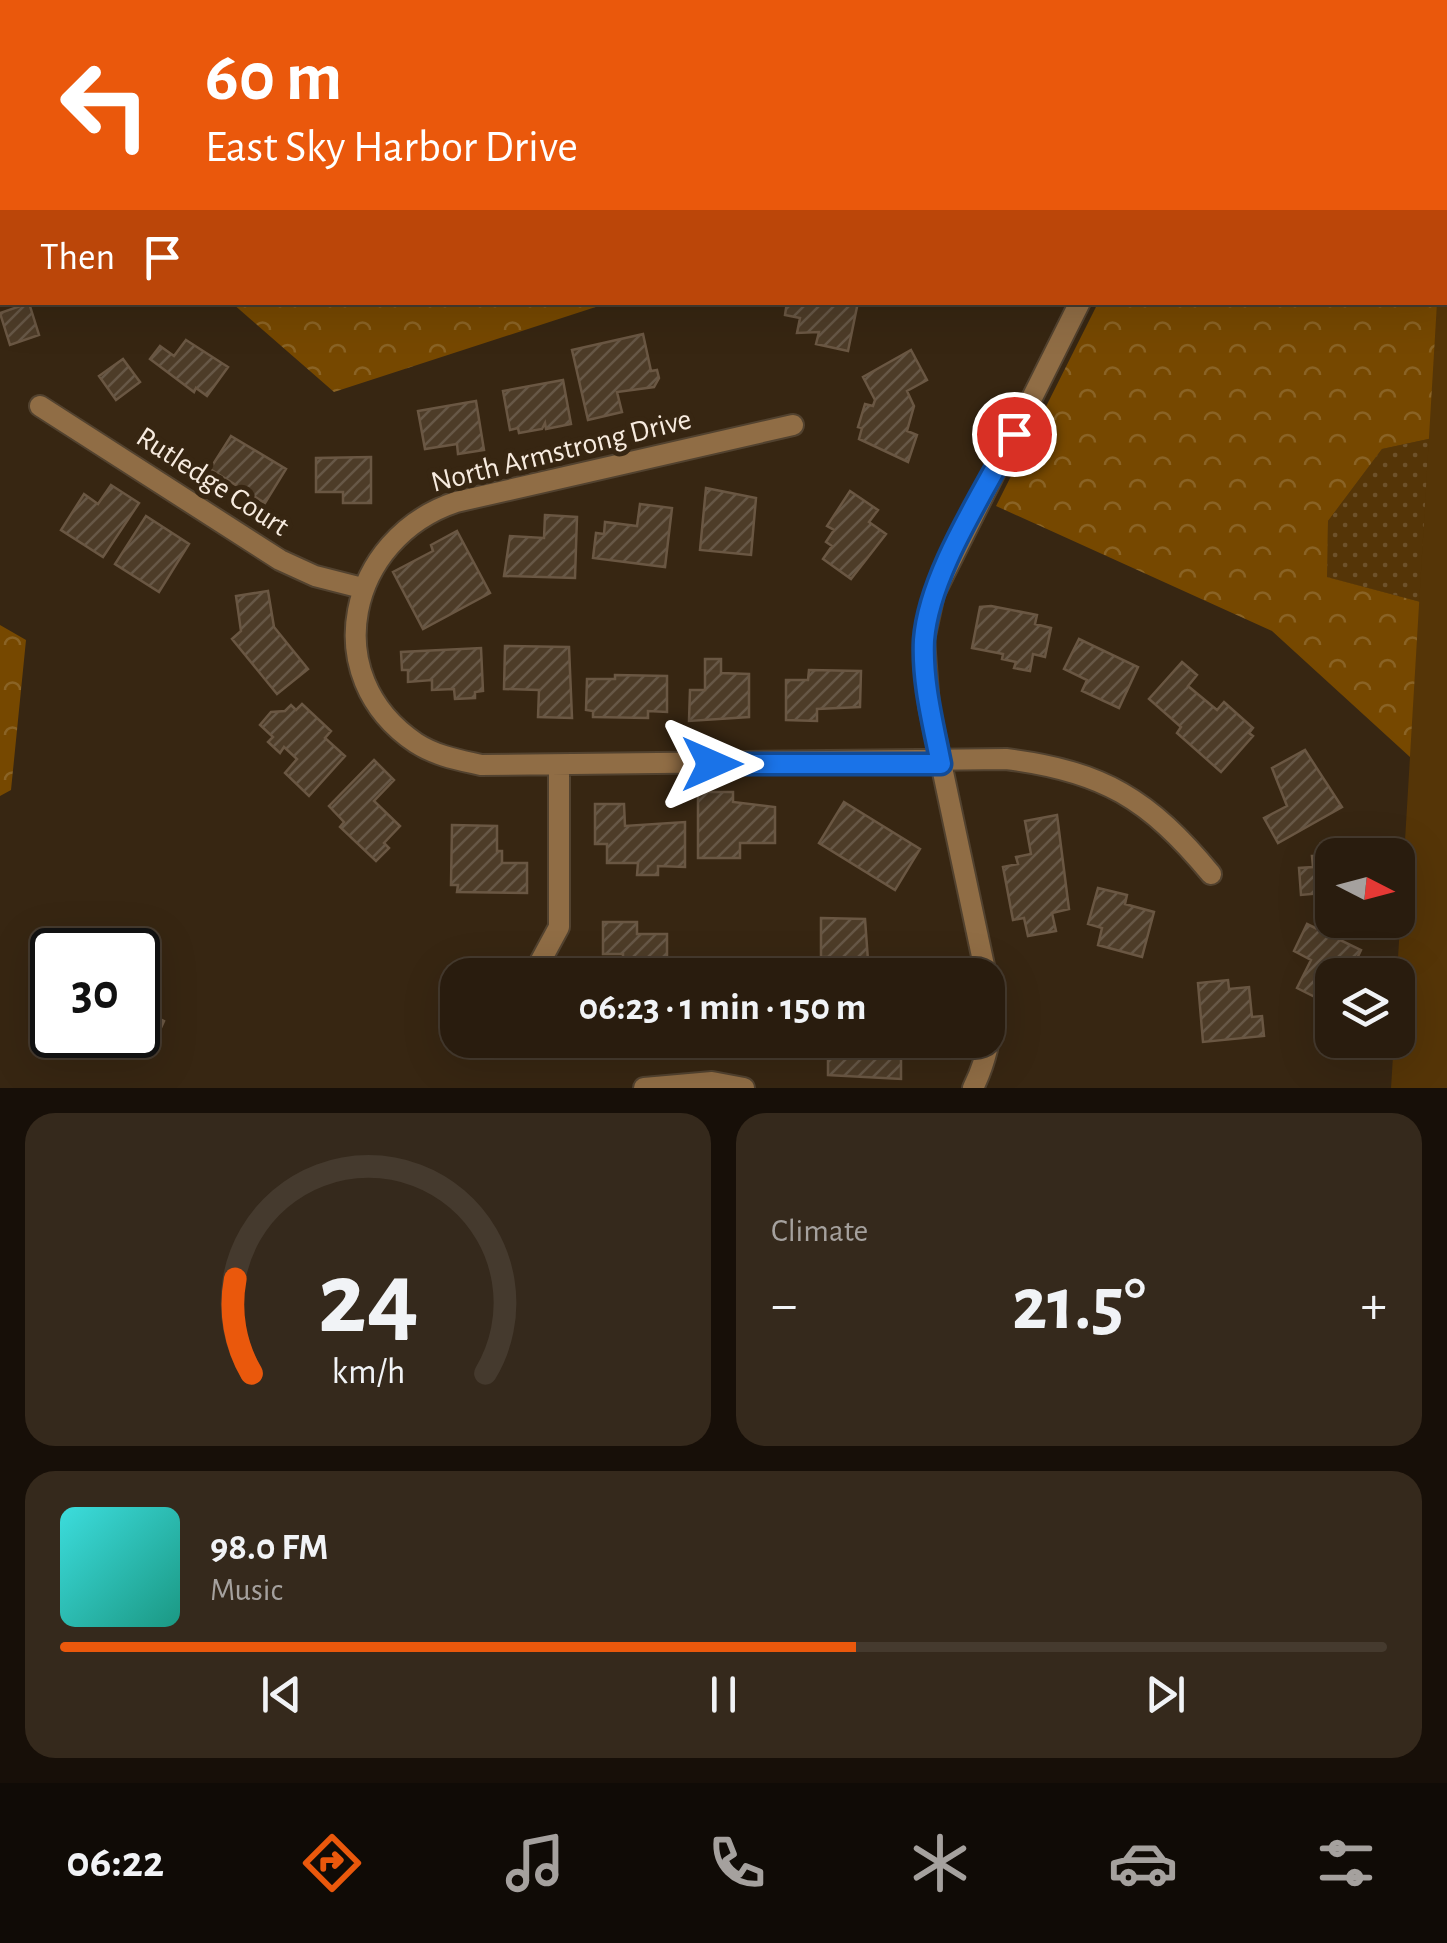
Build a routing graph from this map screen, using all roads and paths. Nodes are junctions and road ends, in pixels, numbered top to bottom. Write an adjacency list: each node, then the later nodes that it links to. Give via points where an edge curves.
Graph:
1 (1078, 305): 5 (street, via 928,614 924,667)
2 (40, 406): 4 (street, Rutledge Court, via 280,560)
3 (794, 425): 4 (street, North Armstrong Drive, via 434,510 394,538)
4 (362, 588): 6 (street, North Armstrong Drive, via 356,619 362,672 400,730 447,758)
5 (941, 764): 6 (street, North Armstrong Drive); 7 (street, North Armstrong Drive, via 1006,760 1094,777 1148,806); 9 (street)
6 (559, 765): 8 (street, via 559,926)
7 (1211, 874)
8 (542, 958)
9 (982, 958)
10 (983, 1058): 13 (street)
11 (644, 1088): 12 (street, via 712,1082)
12 (744, 1088)
13 (973, 1088)

